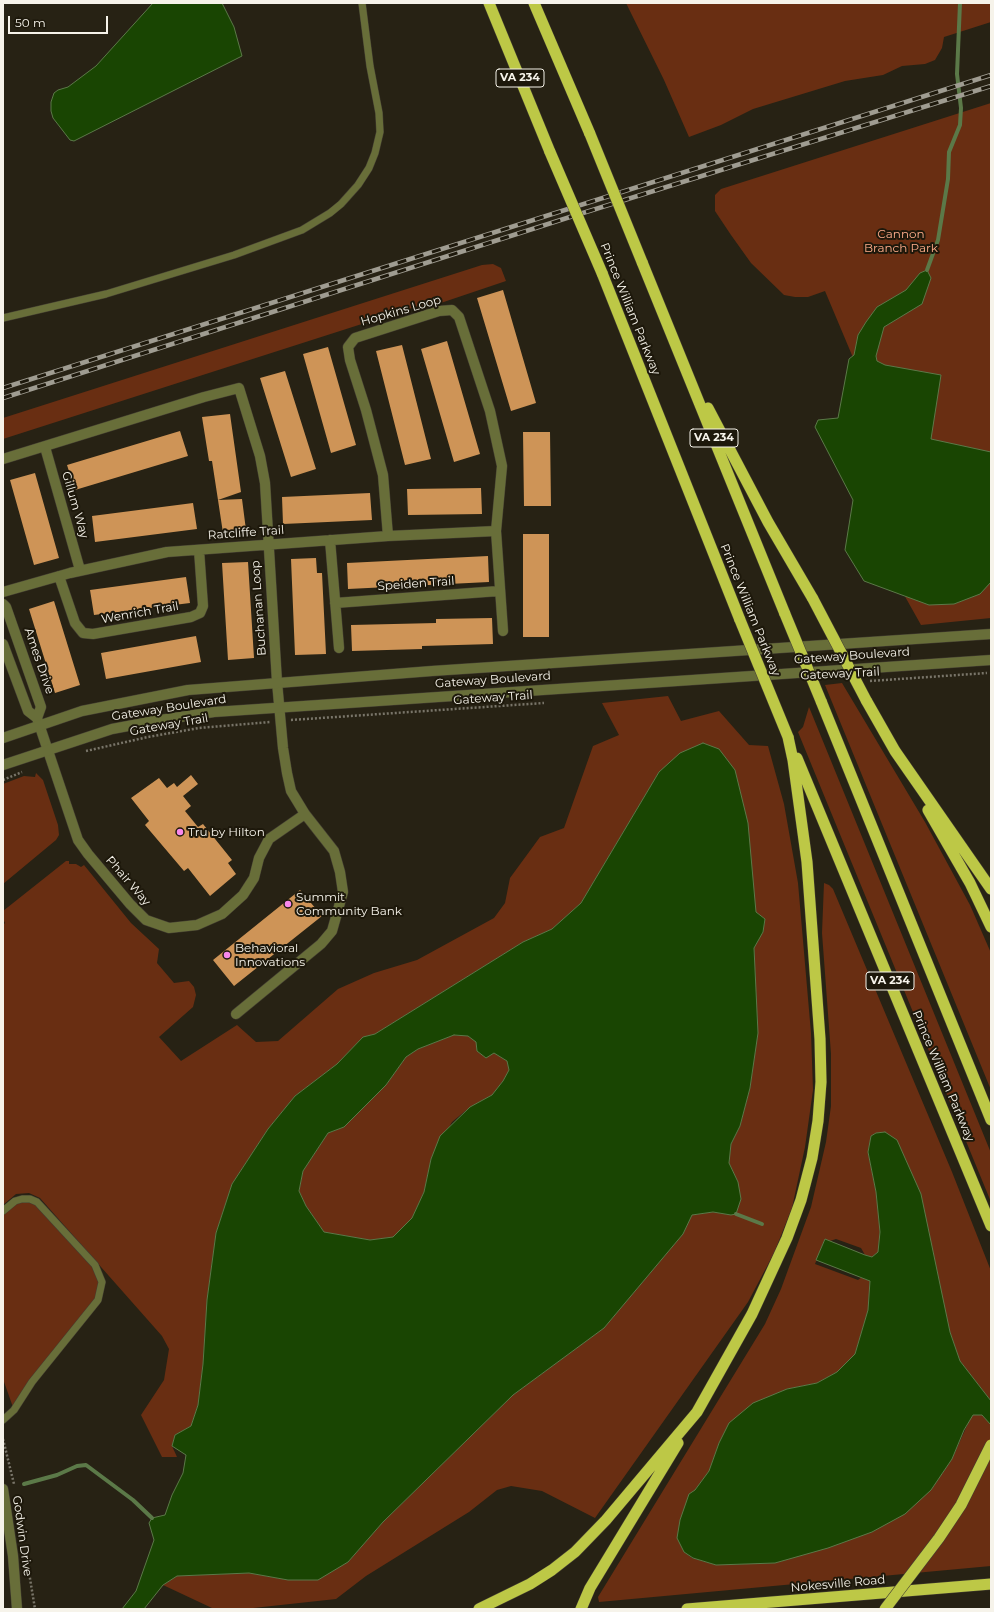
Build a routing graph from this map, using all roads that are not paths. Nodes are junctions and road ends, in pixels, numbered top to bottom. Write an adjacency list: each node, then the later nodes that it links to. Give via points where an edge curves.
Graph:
1 (362, 3): 4 (lane, via 380,132 376,153 369,168 354,191 330,214 302,230 234,255 106,294)
2 (489, 3): 27 (highway, Prince William Parkway / VA 234, bridge, via 602,273)
3 (534, 3): 5 (highway, VA 234, bridge)
4 (3, 318)
5 (678, 349): 30 (highway, bridge, via 768,522 813,599); 36 (highway, VA 234, bridge)
6 (45, 447): 7 (street, Buchanan Loop); 11 (street, Buchanan Loop, via 239,388 260,456 265,483); 13 (street, Gillum Way)
7 (3, 459)
8 (496, 531): 9 (street, Ratcliffe Trail); 9 (street, Hopkins Loop, via 502,466 483,389 459,317 452,310 439,311 355,338 348,347 383,475); 15 (street)
9 (388, 536): 10 (street, Ratcliffe Trail)
10 (330, 540): 11 (street, Ratcliffe Trail); 17 (street)
11 (268, 545): 12 (street, Ratcliffe Trail); 24 (street, Buchanan Loop)
12 (199, 550): 13 (street, Ratcliffe Trail, via 167,552); 14 (street, Wenrich Trail, via 203,606 200,613 192,617 93,634 83,633 75,623)
13 (80, 570): 14 (street, Ratcliffe Trail)
14 (59, 576): 16 (street, Ratcliffe Trail)
15 (499, 591): 17 (street, Speiden Trail); 19 (street)
16 (3, 592)
17 (335, 603): 22 (street)
18 (3, 604): 26 (street, Ames Drive, via 41,706)
19 (503, 630)
20 (991, 634): 24 (street, Gateway Boulevard)
21 (3, 644): 26 (street, via 28,711)
22 (339, 648)
23 (991, 660): 25 (street, Gateway Boulevard)
24 (277, 682): 25 (street, Buchanan Loop); 26 (street, Gateway Boulevard, via 188,690)
25 (280, 708): 29 (street, Gateway Boulevard, via 214,712 160,720 112,729); 32 (street, Buchanan Loop, via 283,748 291,791)
26 (38, 721): 28 (street, Gateway Boulevard); 29 (street)
27 (788, 737): 38 (highway, Prince William Parkway / VA 234); 39 (highway, via 807,862 811,910 820,1039 821,1082 818,1121 801,1200 787,1238 752,1314)
28 (3, 738)
29 (49, 749): 31 (street, Gateway Boulevard); 32 (street, Phair Way, via 78,840 146,920 169,928 197,925 222,914 243,894 254,878 259,858 269,839)
30 (895, 751): 33 (highway); 34 (highway, via 970,883)
31 (3, 765)
32 (305, 814): 35 (street, Buchanan Loop, via 334,851 343,892 338,915 332,931 321,944)
33 (991, 889)
34 (991, 927)
35 (236, 1014)
36 (991, 1120)
37 (3, 1211): 40 (lane, via 15,1201 22,1199 37,1202 95,1265 102,1282 98,1300 32,1382 14,1410)
38 (991, 1226)
39 (697, 1412): 45 (highway, via 606,1520 575,1552 530,1584); 46 (highway, via 590,1588)
40 (3, 1420)
41 (991, 1445): 48 (highway, bridge, via 961,1505)
42 (3, 1489): 44 (street, Godwin Drive, via 14,1561)
43 (991, 1584): 47 (highway, Nokesville Road)
44 (17, 1609)
45 (479, 1609)
46 (581, 1609)
47 (687, 1609)
48 (885, 1609)

